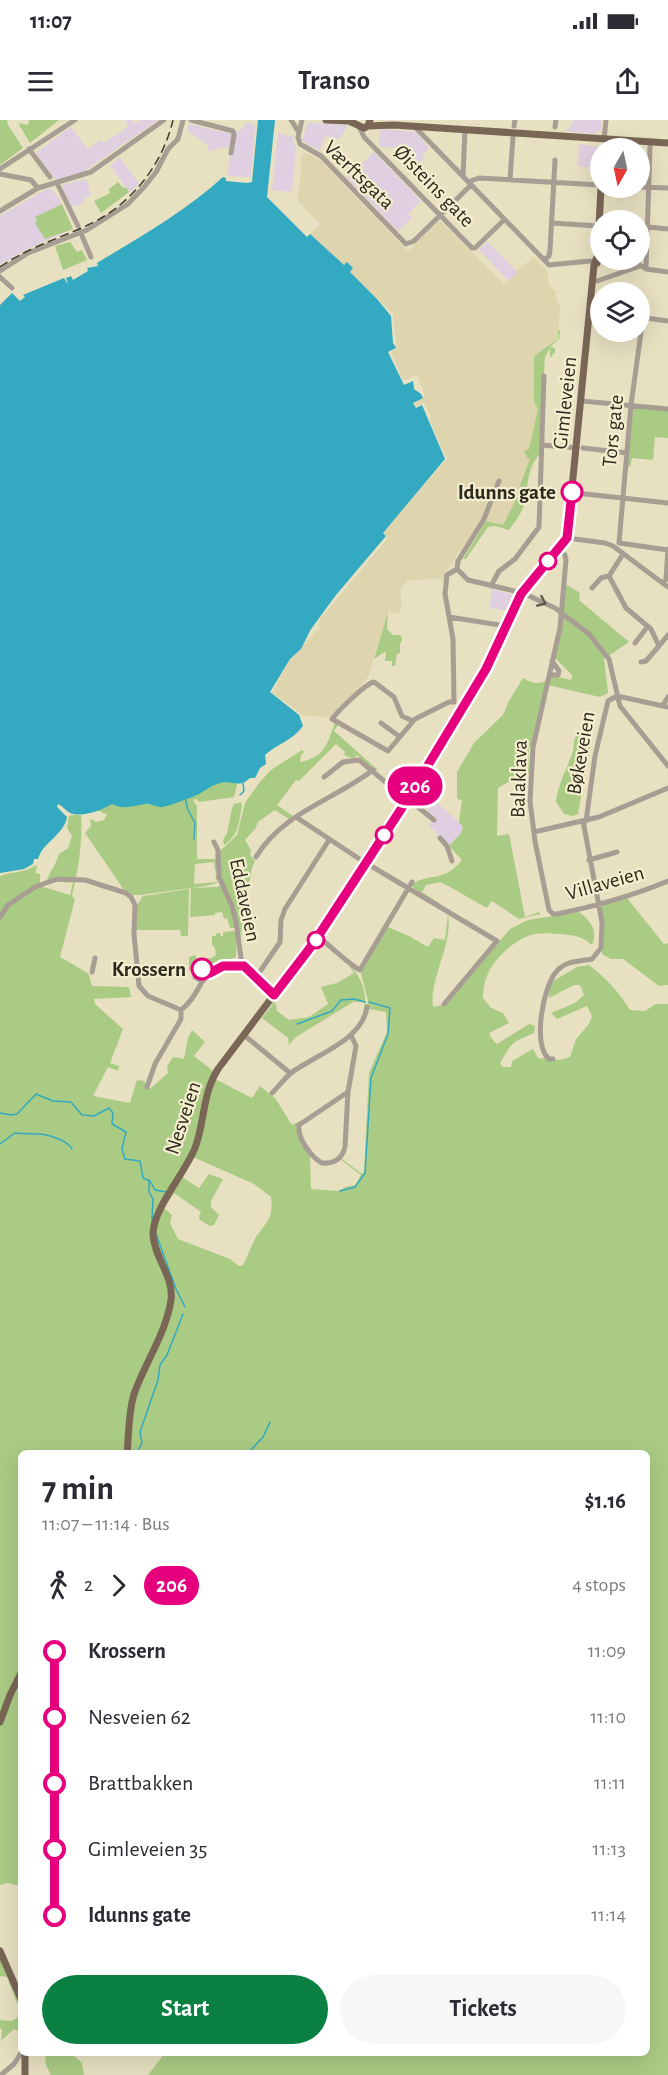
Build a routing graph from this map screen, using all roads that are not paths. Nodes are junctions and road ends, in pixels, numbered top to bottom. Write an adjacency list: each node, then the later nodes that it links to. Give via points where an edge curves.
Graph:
1 (164, 120): 31 (street, via 91,172)
2 (183, 120): 45 (street, via 177,141 145,186 114,214)
3 (191, 120): 11 (street)
4 (291, 120): 17 (street, Værftsgata)
5 (302, 120): 17 (street, Værftsgata)
6 (326, 120): 12 (main road)
7 (374, 120): 13 (main road)
8 (556, 120): 15 (street)
9 (606, 120): 19 (street)
10 (72, 121): 23 (street)
11 (202, 121): 24 (street, via 232,131)
12 (363, 124): 13 (main road); 39 (street, Øisteins gate, via 364,137)
13 (390, 125): 14 (main road)
14 (414, 126): 16 (main road); 28 (street)
15 (555, 127)
16 (465, 130): 20 (main road); 28 (street)
17 (298, 131): 39 (street, Værftsgata, via 300,144 321,156 404,242 414,241)
18 (513, 137): 30 (street)
19 (604, 138)
20 (590, 139)
21 (650, 142): 22 (main road)
22 (668, 143)
23 (29, 149): 26 (street); 29 (street)
24 (231, 153)
25 (555, 160): 32 (street)
26 (0, 169)
27 (0, 174): 35 (street, via 31,180)
28 (463, 176): 33 (street)
29 (50, 177)
30 (510, 180): 32 (street); 33 (street, via 479,178)
31 (57, 183): 35 (street); 45 (street)
32 (553, 183): 34 (street); 41 (street)
33 (470, 184): 39 (street); 40 (street)
34 (590, 185)
35 (38, 188): 38 (street)
36 (650, 188): 37 (street)
37 (668, 188)
38 (0, 211)
39 (439, 215): 40 (street, Øisteins gate, via 473,248)
40 (504, 220): 47 (street)
41 (552, 223): 42 (street); 47 (street, via 550,254)
42 (590, 225)
43 (650, 227): 44 (street)
44 (668, 229)
45 (79, 230): 46 (street); 51 (street, via 28,253)
46 (91, 257)
47 (544, 260): 48 (street, via 549,265)
48 (590, 261)
49 (650, 268): 52 (street)
50 (633, 270): 54 (street)
51 (0, 271)
52 (668, 272)
53 (0, 277): 55 (street)
54 (597, 281)
55 (12, 288)
56 (590, 310): 61 (main road, Gimleveien)
57 (650, 318): 58 (street)
58 (668, 321)
59 (638, 342): 62 (street, Tors gate)
60 (544, 376): 64 (street)
61 (582, 401): 62 (street); 65 (main road, Gimleveien)
62 (631, 405): 63 (street); 66 (street, Tors gate)
63 (668, 409)
64 (542, 445): 65 (street); 78 (street, via 539,527 515,559 499,571)
65 (580, 448): 66 (street); 71 (main road, Gimleveien)
66 (627, 453): 69 (street, Tors gate)
67 (499, 481): 75 (street)
68 (576, 493): 69 (street)
69 (622, 498): 70 (street); 73 (street, Tors gate, via 620,544)
70 (668, 503)
71 (567, 538): 72 (main road, Nesveien); 74 (street, via 605,543)
72 (558, 549): 80 (main road, Nesveien); 81 (street, via 566,561)
73 (668, 549): 77 (street)
74 (623, 554): 76 (street); 77 (street)
75 (457, 569): 78 (street, via 468,580); 82 (street, via 447,577)
76 (609, 576): 79 (street); 84 (street, via 626,608)
77 (666, 585)
78 (491, 586): 80 (street)
79 (592, 588)
80 (523, 593): 81 (street, one-way to 81); 83 (main road, Nesveien)
81 (561, 611): 89 (street, via 605,651); 105 (street, Balaklava, via 533,750)
82 (449, 617): 83 (street); 91 (street)
83 (504, 625): 93 (main road, Nesveien, via 491,658)
84 (648, 627): 86 (street); 87 (street)
85 (668, 635): 87 (street)
86 (635, 644)
87 (659, 646): 88 (street)
88 (641, 662)
89 (617, 696): 92 (street); 97 (street, via 625,713); 104 (street, Bøkeveien, via 605,707)
90 (668, 697): 92 (street)
91 (454, 702): 93 (street); 94 (street)
92 (665, 706)
93 (462, 709): 101 (main road, Nesveien)
94 (413, 721): 96 (street); 96 (street, via 400,714 394,697 371,682 332,719 387,750)
95 (381, 723): 96 (street)
96 (400, 737)
97 (668, 766)
98 (373, 771): 99 (street, via 359,760 350,760); 101 (street); 102 (street)
99 (324, 777)
100 (668, 788): 104 (street)
101 (407, 799): 103 (street); 113 (main road, Nesveien)
102 (296, 817): 107 (street); 110 (street, via 272,836)
103 (435, 820)
104 (584, 821): 105 (street); 111 (street, Bøkeveien)
105 (534, 831): 120 (street, Balaklava)
106 (440, 838): 112 (street)
107 (329, 840): 113 (street); 127 (street, via 283,913 280,942)
108 (214, 842): 124 (street, Eddaveien, via 219,877 236,921)
109 (617, 852): 111 (street)
110 (256, 857)
111 (589, 860): 117 (street, Bøkeveien)
112 (452, 861)
113 (366, 863): 116 (street); 122 (main road, Nesveien)
114 (668, 881): 117 (street, Villaveien)
115 (412, 882): 116 (street)
116 (409, 888): 122 (street, via 358,970); 130 (street, via 497,940)
117 (598, 904): 120 (street, Villaveien); 135 (street, Bøkeveien, via 602,922 600,950 592,959 559,968 546,997 540,1039 545,1056)
118 (0, 905): 119 (street)
119 (8, 905): 121 (street); 132 (street, via 39,884 64,878 85,880 128,894 135,906 139,986 148,996)
120 (550, 913)
121 (0, 917)
122 (318, 936): 129 (main road, Nesveien)
123 (95, 958): 125 (street)
124 (242, 965): 126 (street, Eddaveien, via 223,966); 127 (street, Eddaveien)
125 (92, 972)
126 (210, 973): 128 (street, Eddaveien); 128 (street, Eddaveien, via 195,970 191,974)
127 (257, 976): 129 (street, Eddaveien)
128 (201, 981): 132 (street, Eddaveien)
129 (275, 993): 133 (main road, Nesveien)
130 (444, 1004)
131 (367, 1007): 134 (street, via 363,1023)
132 (181, 1010): 137 (street, Eddaveien, via 181,1019 150,1074)
133 (244, 1035): 136 (street); 140 (main road, Nesveien, via 211,1083 195,1148 155,1223 155,1244 169,1279 171,1301 134,1395)
134 (351, 1035): 136 (street); 138 (street, via 356,1046)
135 (553, 1059)
136 (291, 1073): 139 (street)
137 (147, 1087)
138 (348, 1092): 138 (street, via 344,1152 334,1162 322,1162 312,1154 298,1125)
139 (272, 1094)
140 (127, 1450)
141 (18, 1679): 142 (main road)
142 (0, 1722)
143 (0, 1951): 144 (main road)
144 (18, 1992)
145 (21, 2056): 147 (street)
146 (23, 2056): 148 (main road)
147 (1, 2075)
148 (25, 2075)

